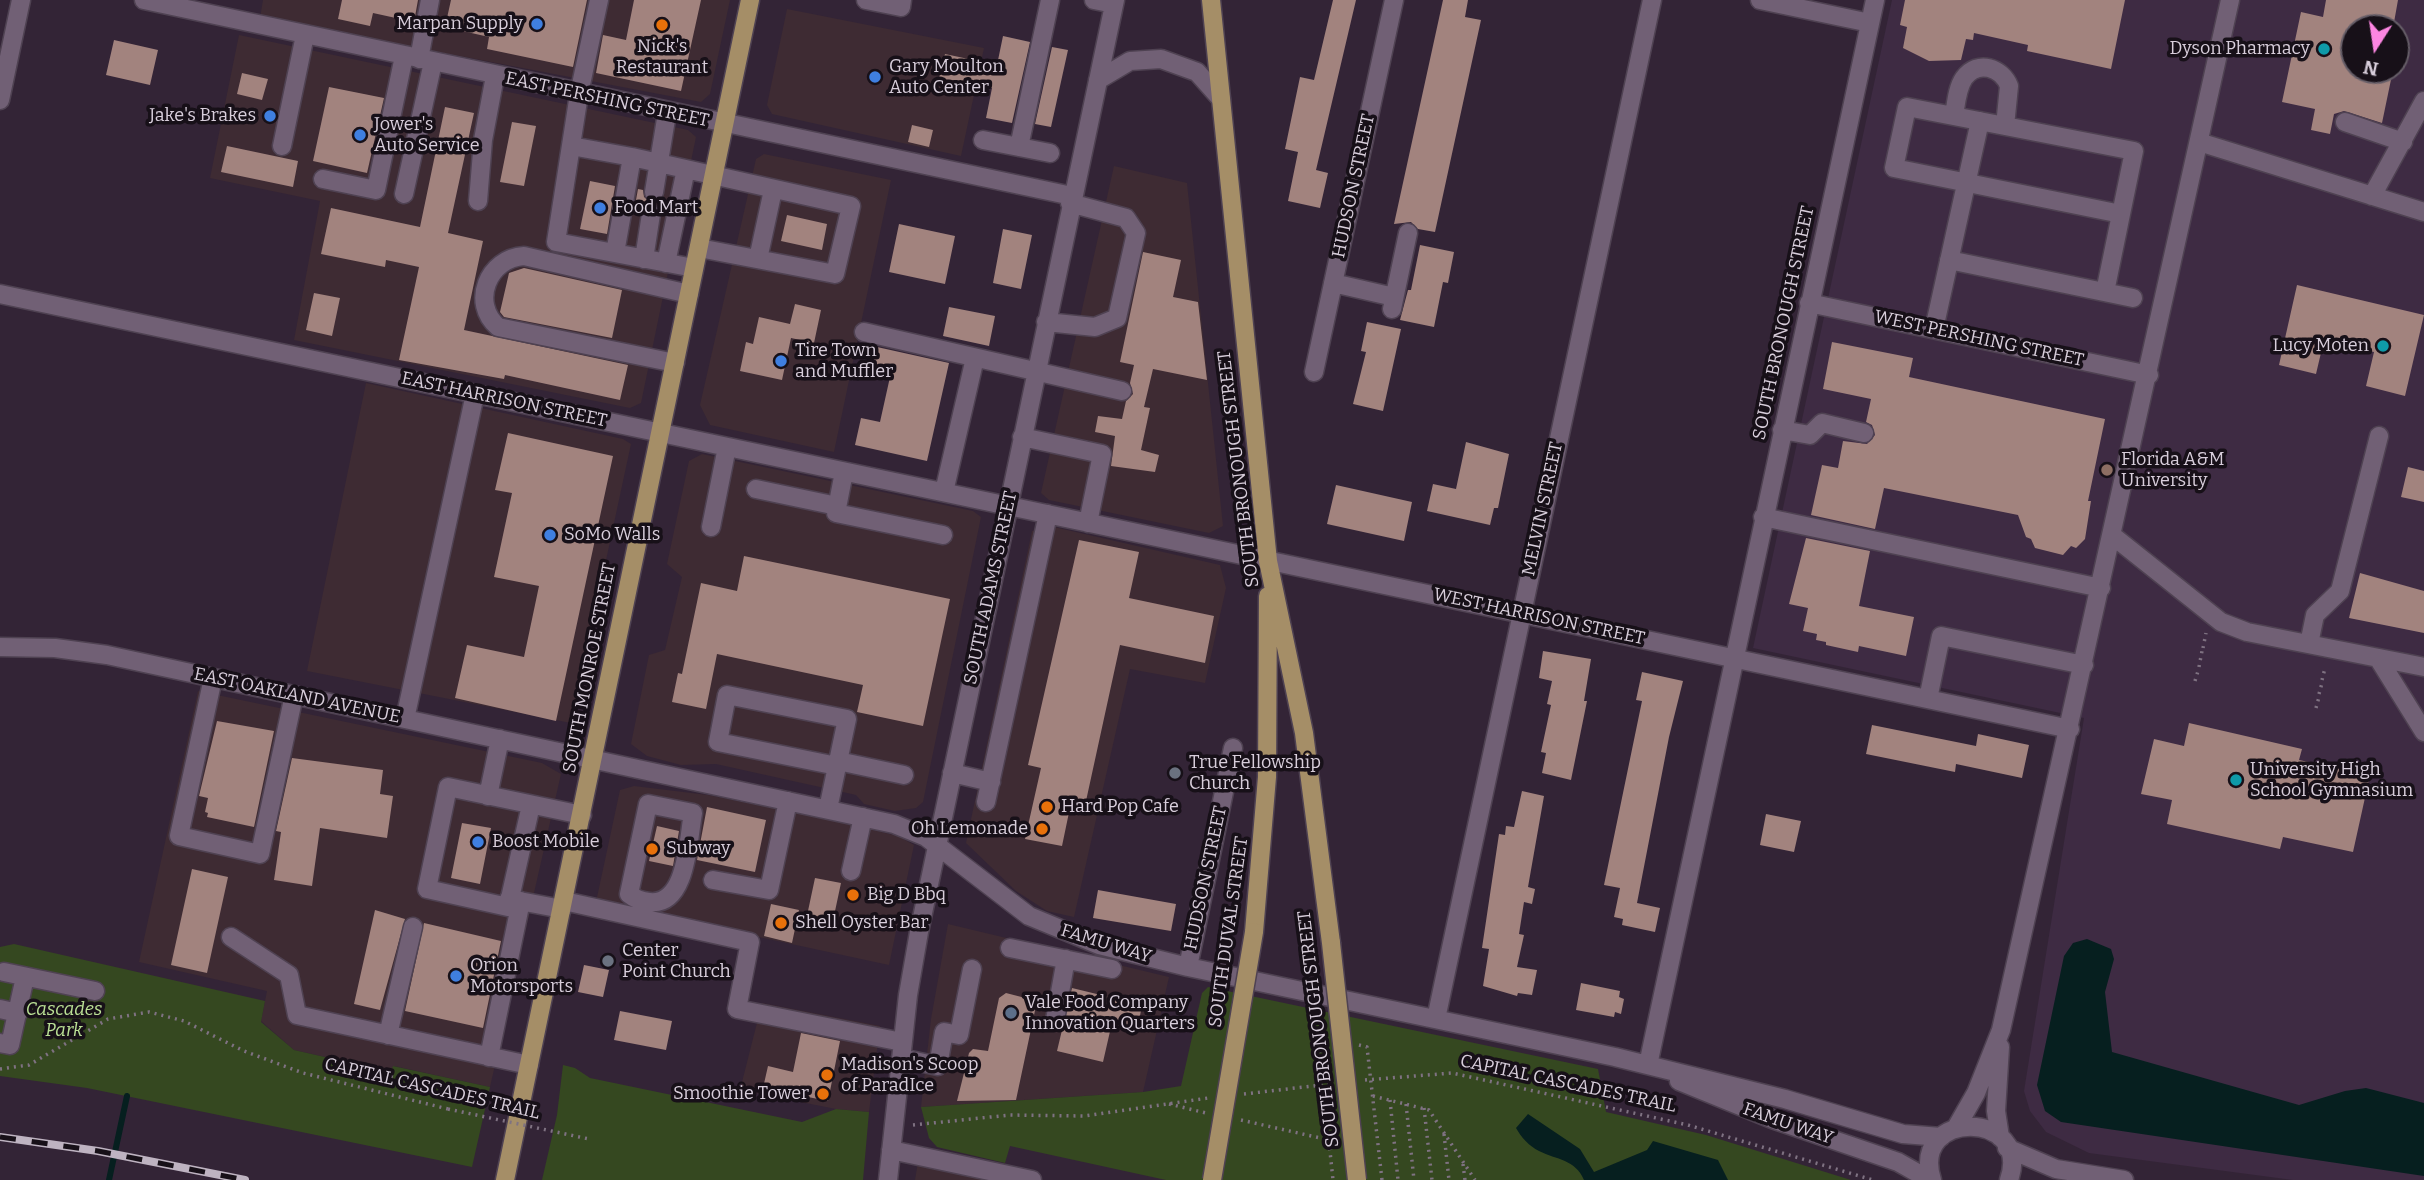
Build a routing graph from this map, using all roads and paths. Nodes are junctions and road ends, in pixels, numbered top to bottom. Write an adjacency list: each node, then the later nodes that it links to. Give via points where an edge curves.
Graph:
1 (21, 0): 24 (street)
2 (144, 0): 18 (street, EAST PERSHING STREET)
3 (430, 0): 19 (street)
4 (599, 0): 22 (street)
5 (750, 0): 30 (main road, SOUTH MONROE STREET)
6 (866, 0): 7 (street, via 901,7)
7 (902, 0)
8 (1050, 0): 37 (street)
9 (1094, 0): 16 (street)
10 (1211, 0): 23 (main road, SOUTH BRONOUGH STREET)
11 (1394, 0): 62 (street, HUDSON STREET)
12 (1652, 0): 97 (street, MELVIN STREET)
13 (1760, 0): 17 (street)
14 (1875, 0): 17 (street, SOUTH BRONOUGH STREET)
15 (2230, 0): 34 (street)
16 (1114, 2): 21 (street, SOUTH ADAMS STREET)
17 (1870, 23): 67 (street, SOUTH BRONOUGH STREET)
18 (304, 34): 19 (street, EAST PERSHING STREET); 35 (street)
19 (419, 59): 20 (street, EAST PERSHING STREET); 43 (street, via 376,190); 47 (street)
20 (495, 76): 22 (street, EAST PERSHING STREET); 50 (street)
21 (1098, 80): 23 (street, via 1130,61 1161,60 1196,72); 49 (street, SOUTH ADAMS STREET)
22 (579, 94): 26 (street, EAST PERSHING STREET); 36 (street)
23 (1221, 99): 95 (main road, SOUTH BRONOUGH STREET)
24 (0, 100)
25 (2424, 101): 33 (street)
26 (667, 113): 30 (street, EAST PERSHING STREET); 40 (street)
27 (1954, 116): 28 (street); 31 (street, via 1963,79 1985,67 1999,72 2009,86); 44 (street, via 1906,107 1894,168)
28 (1980, 121): 31 (street); 44 (street)
29 (2345, 122): 33 (street)
30 (724, 125): 42 (main road, SOUTH MONROE STREET); 49 (street, EAST PERSHING STREET)
31 (2005, 126): 53 (street, via 2134,151)
32 (983, 140): 37 (street)
33 (2410, 140): 48 (street)
34 (2199, 142): 48 (street); 75 (street)
35 (282, 146)
36 (571, 146): 39 (street); 56 (street, via 556,242)
37 (1019, 147): 38 (street)
38 (1050, 153)
39 (632, 157): 40 (street); 56 (street)
40 (659, 163): 41 (street); 46 (street)
41 (686, 169): 42 (street); 60 (street)
42 (714, 176): 45 (street); 55 (main road, SOUTH MONROE STREET)
43 (323, 179)
44 (1966, 183): 53 (street); 59 (street)
45 (773, 190): 58 (street); 58 (street, via 851,206 835,274)
46 (654, 192)
47 (404, 194)
48 (2372, 196): 51 (street)
49 (1071, 200): 68 (street, SOUTH ADAMS STREET); 68 (street, EAST PERSHING STREET, via 1126,218 1136,233 1117,318 1095,327)
50 (478, 201)
51 (2424, 212)
52 (651, 214): 57 (street)
53 (2121, 214): 63 (street)
54 (1408, 233): 62 (street, via 1393,303)
55 (699, 248): 58 (street); 61 (main road, SOUTH MONROE STREET)
56 (615, 253): 57 (street)
57 (644, 259): 60 (street)
58 (758, 259)
59 (1949, 260): 63 (street); 69 (street)
60 (666, 263): 61 (street)
61 (694, 268): 65 (main road, SOUTH MONROE STREET)
62 (1334, 284): 74 (street, HUDSON STREET)
63 (2105, 292): 66 (street)
64 (0, 294): 77 (street, EAST HARRISON STREET)
65 (689, 294): 72 (main road, SOUTH MONROE STREET); 72 (street, via 510,257 490,276 483,305 488,319 498,327)
66 (2133, 298)
67 (1810, 303): 69 (street, WEST PERSHING STREET); 78 (street, SOUTH BRONOUGH STREET)
68 (1046, 322): 73 (street, SOUTH ADAMS STREET)
69 (1934, 329): 75 (street, WEST PERSHING STREET)
70 (864, 332): 71 (street)
71 (975, 358): 73 (street); 86 (street)
72 (674, 363): 79 (main road, SOUTH MONROE STREET)
73 (1036, 371): 76 (street); 82 (street, SOUTH ADAMS STREET)
74 (1314, 372)
75 (2149, 375): 94 (street)
76 (1122, 391)
77 (475, 394): 79 (street, EAST HARRISON STREET); 111 (street)
78 (1782, 430): 80 (street, via 1810,435 1822,423); 90 (street, SOUTH BRONOUGH STREET)
79 (660, 433): 83 (street, EAST HARRISON STREET); 116 (main road, SOUTH MONROE STREET)
80 (1864, 433)
81 (2379, 436): 99 (street, via 2340,591 2315,615)
82 (1022, 437): 88 (street, SOUTH ADAMS STREET); 91 (street, via 1102,454)
83 (727, 447): 84 (street, EAST HARRISON STREET); 92 (street)
84 (844, 472): 86 (street, EAST HARRISON STREET); 87 (street)
85 (756, 489): 87 (street)
86 (944, 492): 88 (street, EAST HARRISON STREET)
87 (837, 506): 93 (street, via 836,513)
88 (1008, 506): 89 (street, WEST HARRISON STREET); 118 (street, SOUTH ADAMS STREET)
89 (1048, 514): 91 (street, WEST HARRISON STREET); 121 (street)
90 (1763, 517): 96 (street); 101 (street, SOUTH BRONOUGH STREET)
91 (1088, 523): 95 (street, WEST HARRISON STREET)
92 (711, 527)
93 (943, 535)
94 (2113, 536): 96 (street); 99 (street, via 2221,622)
95 (1268, 561): 97 (street, WEST HARRISON STREET); 185 (main road, SOUTH DUVAL STREET, bridge, via 1267,777 1254,932); 187 (main road, SOUTH BRONOUGH STREET, bridge, via 1302,723)
96 (2101, 588): 103 (street)
97 (1520, 614): 101 (street, WEST HARRISON STREET); 146 (street, MELVIN STREET)
98 (2207, 631): 107 (path)
99 (2309, 644): 102 (street)
100 (0, 647): 106 (street, EAST OAKLAND AVENUE, via 81,650)
101 (1733, 658): 109 (street, WEST HARRISON STREET); 155 (street, SOUTH BRONOUGH STREET)
102 (2378, 658): 104 (street); 113 (street)
103 (2084, 665): 109 (street, via 1941,636); 112 (street)
104 (2424, 667)
105 (2325, 668): 110 (path)
106 (213, 678): 108 (street, EAST OAKLAND AVENUE); 108 (street, via 179,836 260,854)
107 (2195, 681)
108 (294, 695): 111 (street, EAST OAKLAND AVENUE)
109 (1928, 699): 112 (street, WEST HARRISON STREET)
110 (2316, 708)
111 (405, 719): 114 (street, EAST OAKLAND AVENUE)
112 (2070, 729): 148 (street)
113 (2424, 732)
114 (500, 739): 116 (street, EAST OAKLAND AVENUE); 122 (street)
115 (1233, 748): 140 (street, HUDSON STREET)
116 (593, 759): 120 (street, FAMU WAY); 128 (main road, SOUTH MONROE STREET)
117 (837, 763): 117 (street, via 718,742 727,695 846,719); 119 (street); 127 (street)
118 (953, 773): 121 (street); 130 (street, SOUTH ADAMS STREET)
119 (904, 775)
120 (680, 778): 123 (street, FAMU WAY); 126 (street)
121 (991, 782): 124 (street)
122 (488, 796): 125 (street); 133 (street, via 448,787 427,889 508,907)
123 (788, 800): 127 (street, FAMU WAY); 132 (street, via 769,890)
124 (986, 803)
125 (531, 805): 128 (street); 133 (street)
126 (675, 809): 126 (street, via 648,804 629,894 640,901 667,900 680,886 693,813)
127 (828, 809): 129 (street, FAMU WAY)
128 (582, 816): 134 (main road, SOUTH MONROE STREET)
129 (863, 817): 130 (street, FAMU WAY, via 912,830); 131 (street)
130 (937, 846): 137 (street, FAMU WAY, via 1023,912); 152 (street, SOUTH ADAMS STREET)
131 (851, 871)
132 (713, 880)
133 (515, 900): 134 (street); 153 (street)
134 (563, 905): 152 (street, via 750,942 737,1009); 154 (main road, SOUTH MONROE STREET)
135 (413, 927): 149 (street)
136 (231, 937): 149 (street, via 289,975 297,1015)
137 (1099, 945): 139 (street, via 1103,967); 140 (street, FAMU WAY)
138 (1010, 948): 139 (street)
139 (1066, 959): 147 (street)
140 (1188, 967): 146 (street, FAMU WAY)
141 (972, 969): 152 (street, via 959,1035 944,1032 939,1066)
142 (4, 972): 143 (street)
143 (25, 976): 144 (street); 145 (street)
144 (95, 991)
145 (9, 1011): 151 (street, via 10,1045)
146 (1436, 1019): 155 (street, FAMU WAY)
147 (1055, 1020)
148 (2001, 1030): 173 (street, via 1979,1086); 176 (street, via 1997,1098)
149 (388, 1035): 153 (street)
150 (1318, 1037): 160 (path)
151 (0, 1043)
152 (901, 1050): 179 (street, SOUTH ADAMS STREET)
153 (489, 1057): 154 (street)
154 (529, 1065): 182 (main road, SOUTH MONROE STREET)
155 (1648, 1065): 173 (street, FAMU WAY, via 1903,1135); 195 (street, FAMU WAY, via 1750,1111 1898,1161)
156 (0, 1069): 174 (path, CAPITAL CASCADES TRAIL, bridge, via 29,1065 107,1019 149,1012 184,1021 303,1073)
157 (368, 1071): 158 (path)
158 (394, 1077)
159 (1359, 1081): 194 (path, CAPITAL CASCADES TRAIL, via 1452,1073 1713,1131)
160 (1323, 1085): 161 (path); 163 (path); 175 (path)
161 (1335, 1086)
162 (1360, 1094): 165 (path)
163 (1230, 1096)
164 (1217, 1097): 166 (path)
165 (1390, 1100): 167 (path); 188 (path)
166 (1164, 1103): 169 (path); 171 (path, via 1083,1116 1010,1115)
167 (1406, 1104): 168 (path); 189 (path)
168 (1424, 1108): 172 (path); 190 (path)
169 (1215, 1114)
170 (1240, 1120): 175 (path)
171 (918, 1125)
172 (1444, 1132): 181 (path); 191 (path)
173 (1949, 1132): 176 (street, FAMU WAY, via 1984,1127); 195 (street, FAMU WAY, via 1930,1158)
174 (589, 1139)
175 (1329, 1140): 177 (path); 186 (path)
176 (2004, 1142): 196 (street, via 2012,1166); 197 (street, FAMU WAY, via 2056,1169)
177 (1342, 1143)
178 (1366, 1148): 180 (path)
179 (891, 1150): 183 (street, SOUTH ADAMS STREET); 184 (street)
180 (1378, 1151)
181 (1463, 1162): 192 (path); 193 (path)
182 (505, 1180)
183 (888, 1180)
184 (1032, 1180)
185 (1212, 1180)
186 (1333, 1180)
187 (1357, 1180)
188 (1398, 1180)
189 (1414, 1180)
190 (1432, 1180)
191 (1449, 1180)
192 (1465, 1180)
193 (1475, 1180)
194 (1872, 1180)
195 (1931, 1180)
196 (2009, 1180)
197 (2124, 1180)

